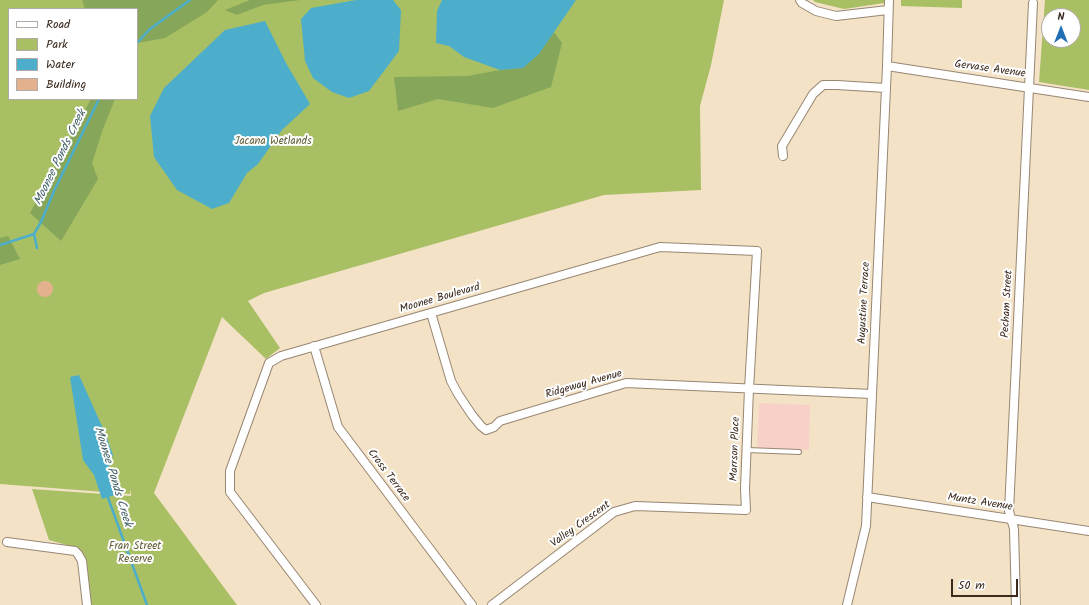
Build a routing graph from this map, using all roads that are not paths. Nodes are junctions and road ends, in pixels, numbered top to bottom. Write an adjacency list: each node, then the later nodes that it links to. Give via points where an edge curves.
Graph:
1 (800, 0): 4 (street, via 802,4 816,11 836,16)
2 (889, 0): 4 (street, Augustine Terrace)
3 (1033, 3): 6 (street, Pecham Street)
4 (888, 10): 5 (street, Augustine Terrace)
5 (887, 66): 6 (street, Gervase Avenue); 7 (street, Augustine Terrace)
6 (1029, 87): 8 (street, Gervase Avenue); 18 (street, Pecham Street, via 1010,503)
7 (886, 88): 9 (street, via 823,85 813,94 782,146); 13 (street, Augustine Terrace)
8 (1089, 97)
9 (783, 156)
10 (432, 312): 11 (street, Moonee Boulevard); 12 (street, Ridgeway Avenue, via 451,381 472,414 486,430 500,421 626,383); 12 (street, Moonee Boulevard, via 660,247 757,251)
11 (314, 346): 22 (street, Moonee Boulevard, via 269,363 230,471 230,492); 23 (street, Cross Terrace, via 338,427)
12 (749, 389): 13 (street, Ridgeway Avenue); 14 (street, Marrson Place)
13 (872, 394): 16 (street, Augustine Terrace)
14 (747, 450): 15 (lane); 17 (street, Marrson Place)
15 (799, 452)
16 (867, 497): 18 (street, Muntz Avenue); 25 (street, Augustine Terrace, via 866,526)
17 (746, 510): 24 (street, Valley Crescent, via 635,506 614,512)
18 (1012, 520): 19 (street, Muntz Avenue); 26 (street, Pecham Street)
19 (1089, 531)
20 (7, 542): 21 (street, via 75,551 82,561)
21 (87, 605)
22 (316, 605)
23 (472, 605)
24 (492, 605)
25 (847, 605)
26 (1016, 605)

